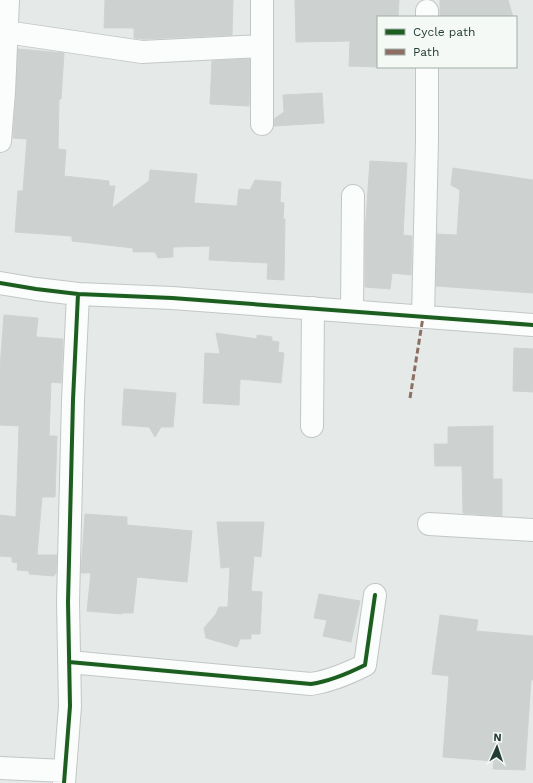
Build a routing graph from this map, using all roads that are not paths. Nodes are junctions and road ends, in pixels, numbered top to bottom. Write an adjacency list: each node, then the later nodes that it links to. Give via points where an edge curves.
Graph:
1 (8, 0): 3 (street)
2 (262, 0): 4 (street)
3 (6, 32): 4 (street, via 142,52); 7 (street)
4 (262, 46): 6 (street)
5 (427, 68): 13 (street)
6 (262, 124)
7 (0, 141)
8 (353, 196): 12 (street)
9 (0, 283): 10 (street)
10 (78, 294): 11 (street); 19 (street, via 68,602)
11 (313, 308): 12 (street); 15 (street)
12 (352, 311): 13 (street)
13 (423, 317): 14 (street)
14 (533, 325)
15 (312, 426)
16 (429, 524): 17 (street)
17 (533, 530)
18 (375, 595): 19 (street, via 365,665 326,682 311,684)
19 (69, 662): 21 (street, via 70,706)
20 (0, 768): 21 (street)
21 (64, 777)

